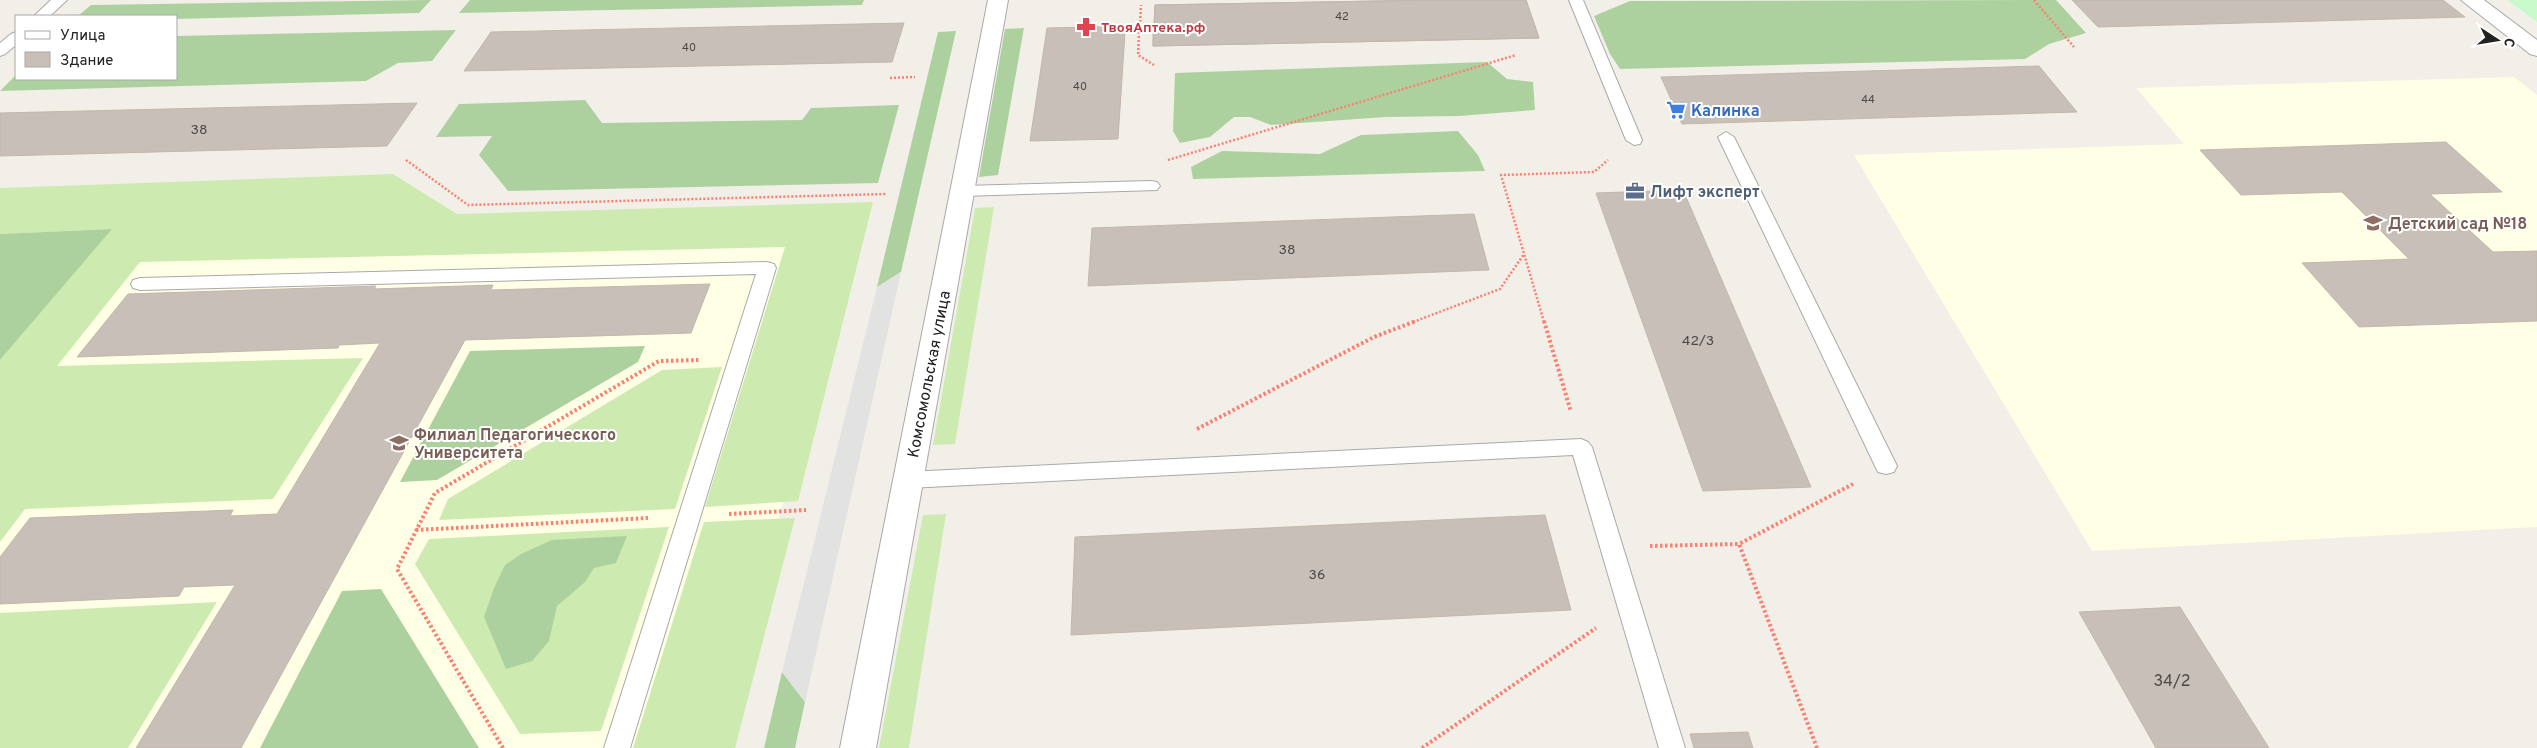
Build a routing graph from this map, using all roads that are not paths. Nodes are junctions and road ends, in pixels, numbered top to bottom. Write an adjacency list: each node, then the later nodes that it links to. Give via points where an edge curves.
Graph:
1 (60, 0): 5 (lane)
2 (998, 0): 12 (street, Комсомольская улица)
3 (1576, 0): 10 (lane)
4 (2471, 0): 7 (street)
5 (42, 15)
6 (15, 38): 8 (lane)
7 (2537, 50)
8 (0, 51)
9 (1726, 137): 14 (lane)
10 (1634, 140)
11 (1151, 186): 12 (lane)
12 (963, 191): 15 (street, Комсомольская улица)
13 (140, 284): 16 (lane, via 767,268)
14 (1886, 466)
15 (908, 480): 17 (street, Комсомольская улица); 18 (lane, via 1581,447)
16 (617, 748)
17 (858, 748)
18 (1672, 748)

